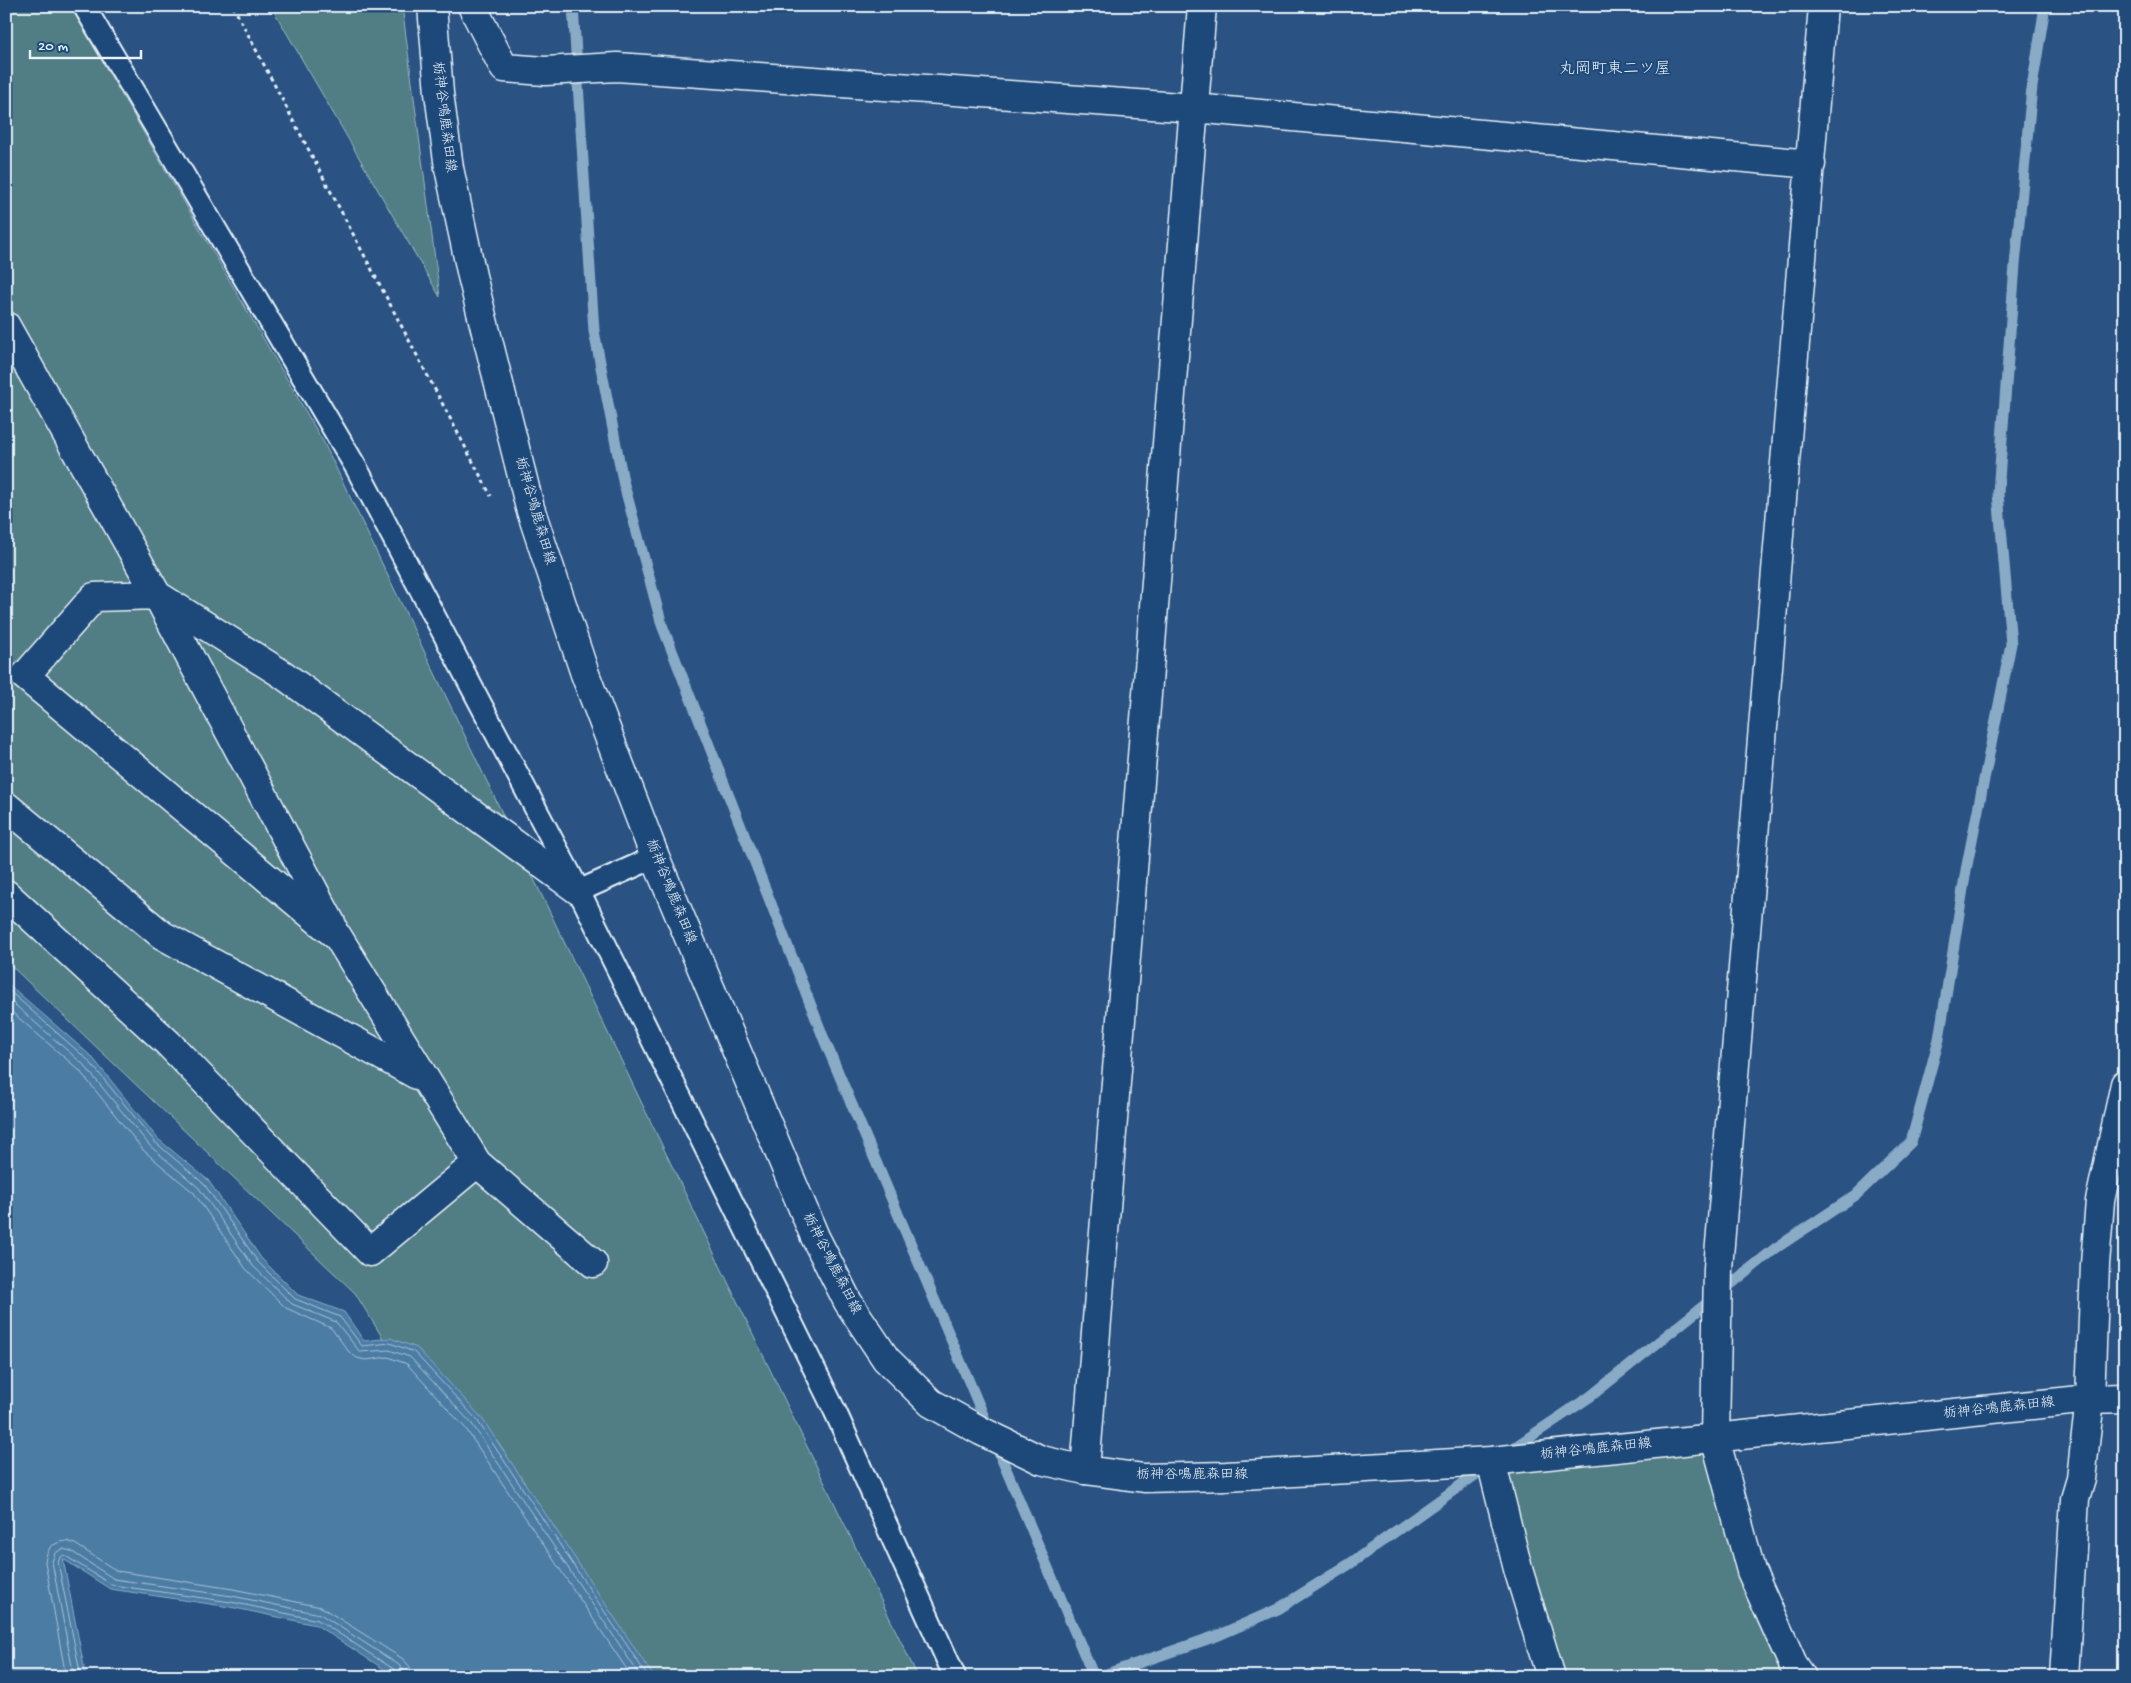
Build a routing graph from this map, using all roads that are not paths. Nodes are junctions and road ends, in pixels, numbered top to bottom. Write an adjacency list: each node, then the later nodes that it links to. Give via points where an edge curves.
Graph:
1 (84, 6): 13 (lane, via 357,469)
2 (432, 6): 12 (street, 栃神谷鳴鹿森田線, via 449,168 472,276 530,508 585,674)
3 (472, 6): 6 (street, via 504,68 545,71 617,66)
4 (1202, 6): 6 (street)
5 (1823, 6): 7 (street)
6 (1194, 108): 7 (street); 24 (street)
7 (1811, 164): 22 (street, via 1718,1268)
8 (6, 326): 9 (street)
9 (157, 595): 10 (street, via 94,597); 13 (street, via 282,674); 15 (street)
10 (16, 680): 15 (street)
11 (6, 806): 16 (street, via 162,935)
12 (655, 857): 13 (lane); 24 (street, 栃神谷鳴鹿森田線, via 815,1237 848,1302 886,1359 931,1402 981,1431 1041,1460)
13 (579, 891): 25 (lane, via 835,1411)
14 (6, 894): 18 (street, via 168,1043 370,1252)
15 (338, 937): 16 (street)
16 (426, 1080): 18 (street)
17 (2125, 1084): 21 (street, via 2100,1201)
18 (477, 1162): 19 (street)
19 (594, 1263)
20 (2125, 1398): 21 (street, 栃神谷鳴鹿森田線)
21 (2090, 1399): 22 (street, 栃神谷鳴鹿森田線); 28 (street, via 2081,1479 2075,1499)
22 (1716, 1438): 23 (street, 栃神谷鳴鹿森田線); 27 (street, via 1751,1571)
23 (1491, 1461): 24 (street, 栃神谷鳴鹿森田線, via 1144,1478); 26 (street, via 1518,1570)
24 (1085, 1470)
25 (954, 1677)
26 (1551, 1677)
27 (1802, 1677)
28 (2064, 1677)

